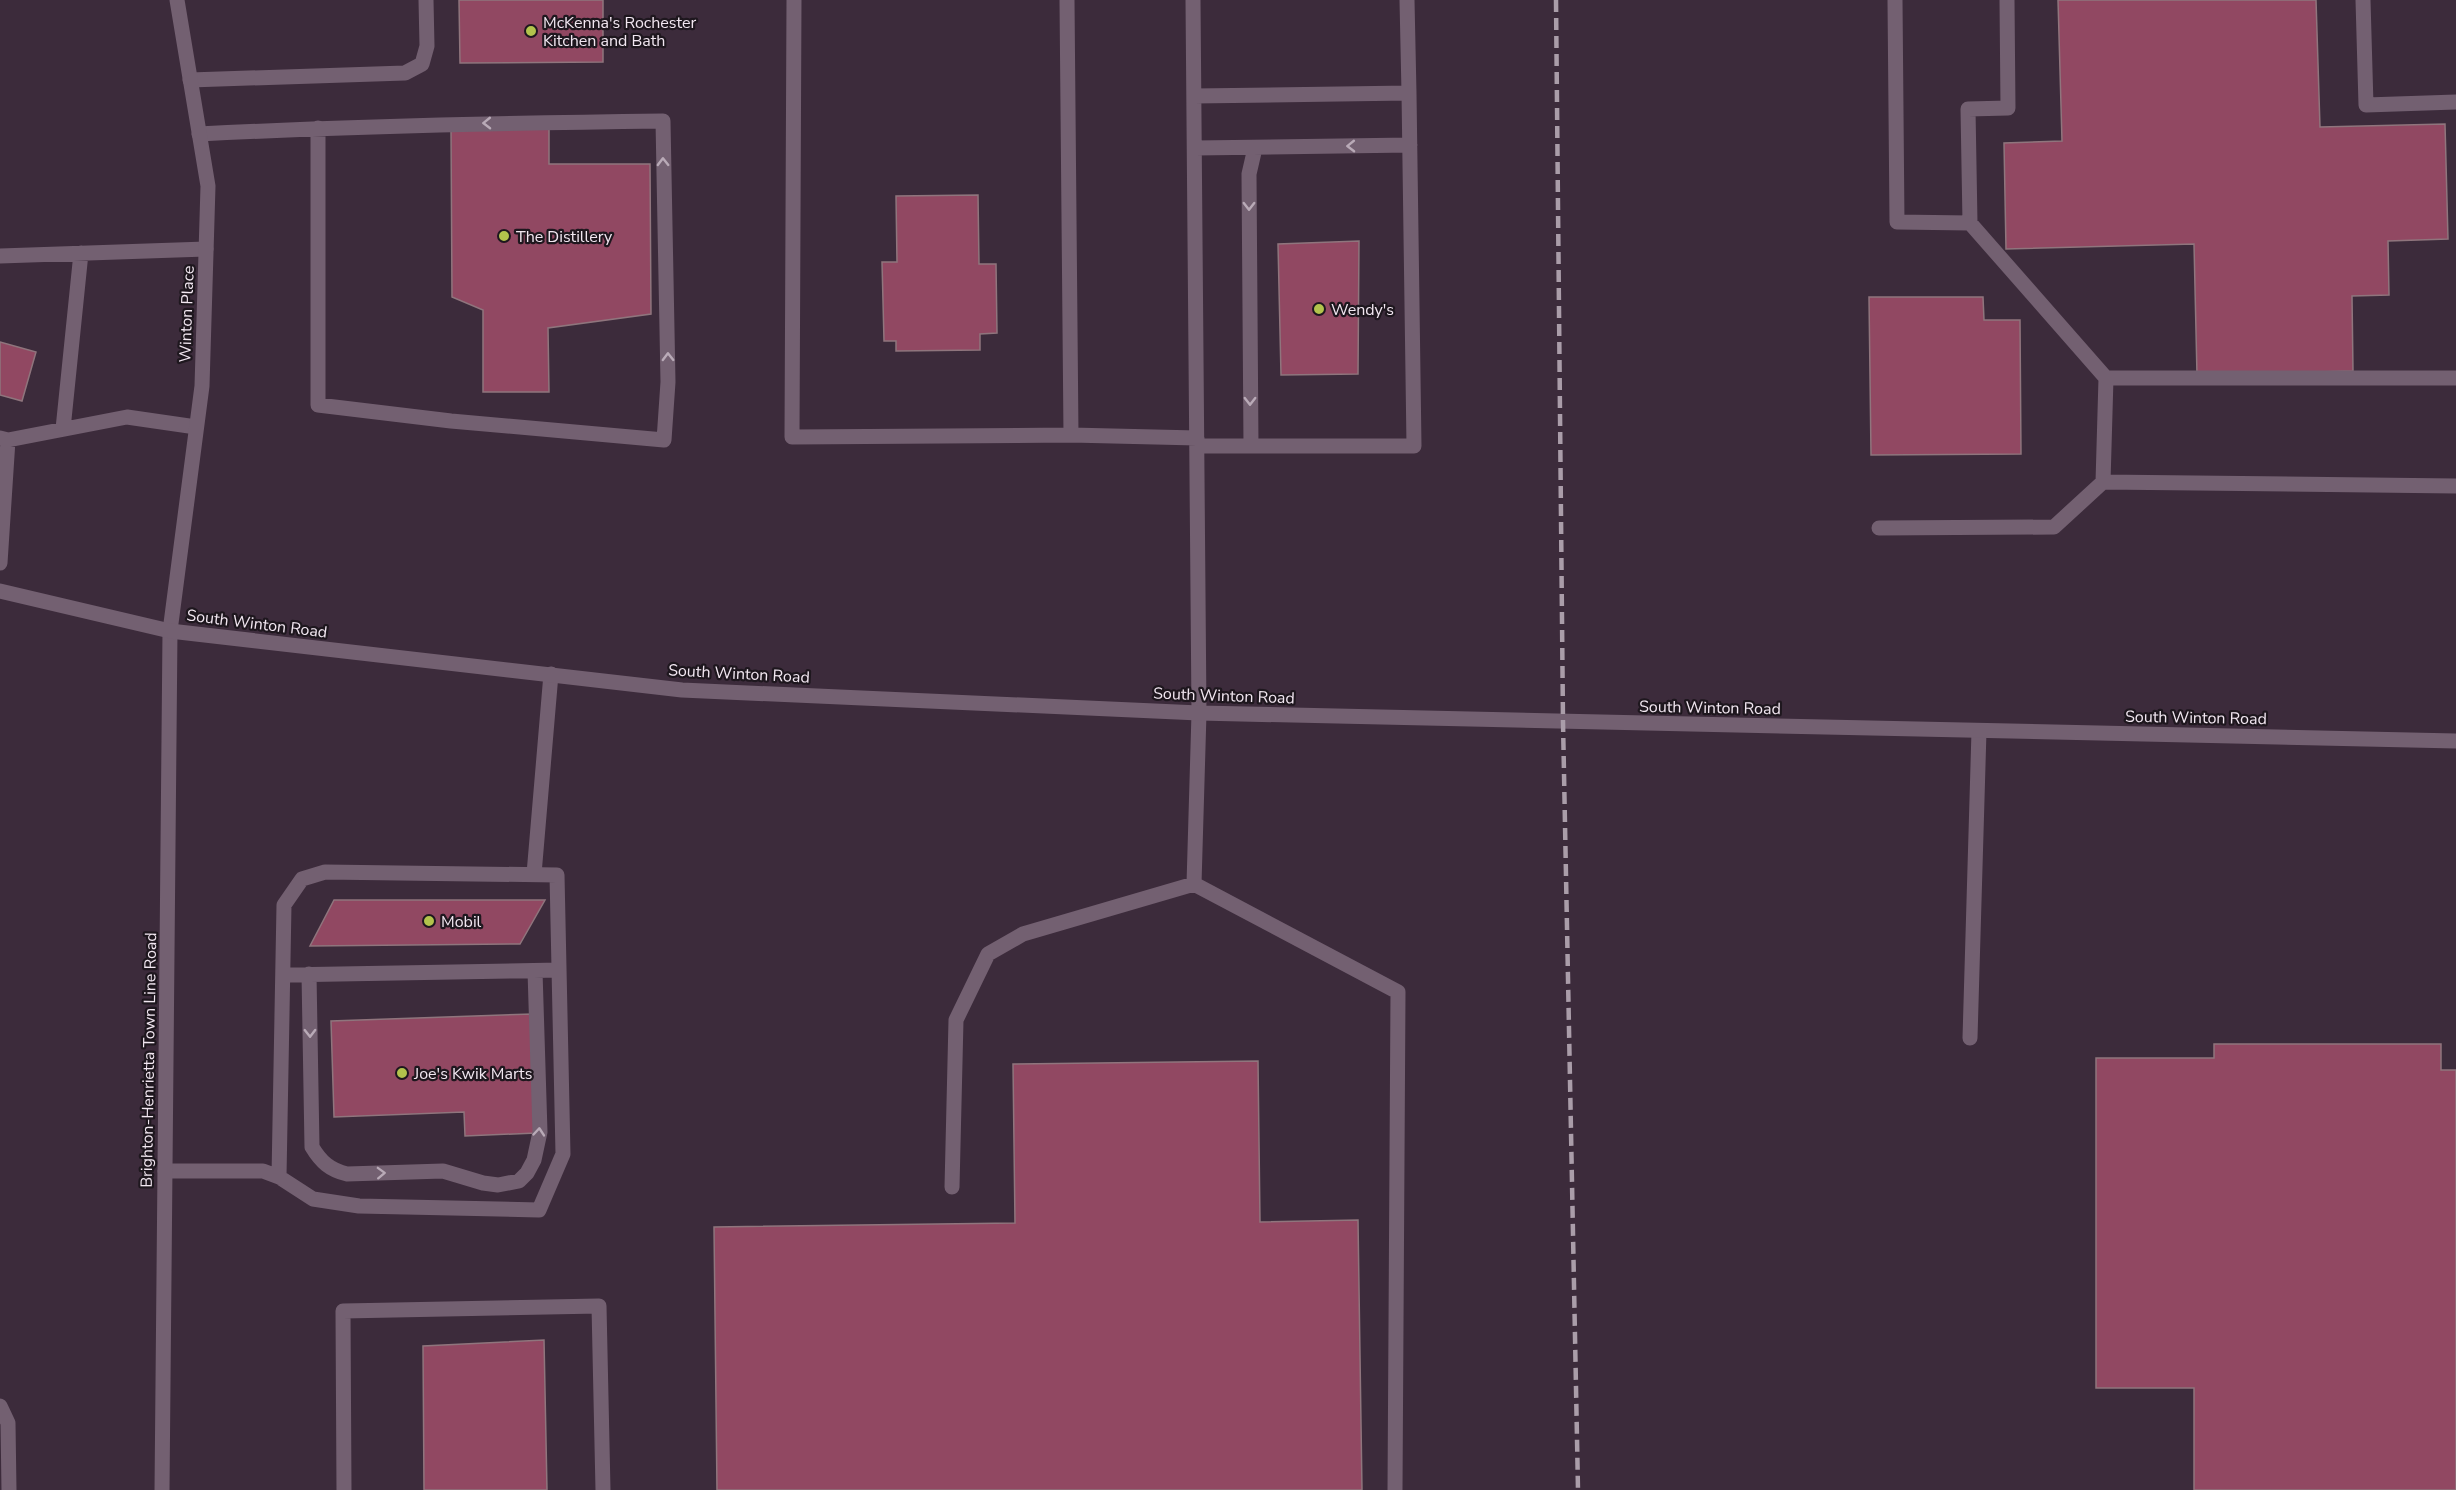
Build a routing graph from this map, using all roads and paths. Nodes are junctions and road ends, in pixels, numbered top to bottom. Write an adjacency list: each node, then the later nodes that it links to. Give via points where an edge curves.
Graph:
1 (177, 0): 10 (main road, Winton Place)
2 (426, 0): 10 (main road, via 427,46 422,64 405,73)
3 (794, 0): 27 (main road, via 792,437)
4 (1067, 0): 27 (main road)
5 (1193, 0): 12 (main road)
6 (1407, 0): 11 (main road)
7 (1895, 0): 19 (main road, via 1897,222)
8 (2007, 0): 19 (main road, via 2008,108 1968,109)
9 (2363, 0): 13 (main road, via 2366,105)
10 (190, 80): 15 (main road, Winton Place)
11 (1409, 93): 12 (main road); 16 (main road)
12 (1194, 96): 17 (main road)
13 (2456, 102)
14 (318, 128): 14 (main road, one-way to 14, via 318,405 664,440 668,381 663,121); 15 (main road)
15 (199, 134): 20 (main road, Winton Place, via 208,186)
16 (1410, 145): 18 (main road, one-way to 18); 30 (main road, via 1414,446)
17 (1195, 148): 18 (main road); 29 (main road)
18 (1255, 148): 30 (main road, one-way to 30, via 1249,174)
19 (1970, 223): 23 (main road)
20 (206, 249): 21 (main road); 25 (main road, Winton Place, via 202,386)
21 (81, 253): 22 (main road); 26 (main road)
22 (0, 256)
23 (2106, 378): 24 (main road); 31 (main road)
24 (2456, 378)
25 (196, 427): 26 (main road, via 127,417); 36 (main road, Winton Place)
26 (63, 429): 28 (main road)
27 (1071, 435): 29 (main road)
28 (4, 439): 34 (main road)
29 (1197, 442): 30 (main road); 38 (main road)
30 (1251, 446)
31 (2103, 482): 32 (main road); 33 (main road, via 2054,527)
32 (2456, 486)
33 (1879, 528)
34 (0, 563)
35 (0, 591): 36 (main road, South Winton Road)
36 (170, 631): 37 (main road, South Winton Road); 48 (main road, Brighton-Henrietta Town Line Road)
37 (551, 675): 38 (main road, South Winton Road, via 682,690); 41 (main road)
38 (1199, 713): 39 (main road, South Winton Road); 42 (main road)
39 (1979, 731): 40 (main road, South Winton Road); 47 (main road)
40 (2456, 741)
41 (534, 874): 43 (main road, via 557,875); 46 (main road, via 325,872 302,879 284,905)
42 (1194, 884): 50 (main road, via 1023,934 988,954 956,1020); 56 (main road, via 1398,992)
43 (559, 970): 44 (main road); 49 (main road, via 563,1154 539,1210 359,1206 313,1199)
44 (535, 971): 45 (main road); 45 (main road, one-way to 44, via 312,1147 320,1160 333,1171 348,1174 443,1171 498,1185 519,1181 527,1173 540,1132)
45 (309, 974): 46 (main road)
46 (283, 975): 49 (main road)
47 (1970, 1038)
48 (165, 1171): 49 (main road, via 263,1171); 53 (main road, Brighton-Henrietta Town Line Road)
49 (279, 1177)
50 (952, 1187)
51 (0, 1406): 52 (main road, via 8,1423)
52 (9, 1490)
53 (162, 1490)
54 (344, 1490): 55 (main road, via 343,1311 599,1306)
55 (603, 1490)
56 (1395, 1490)

